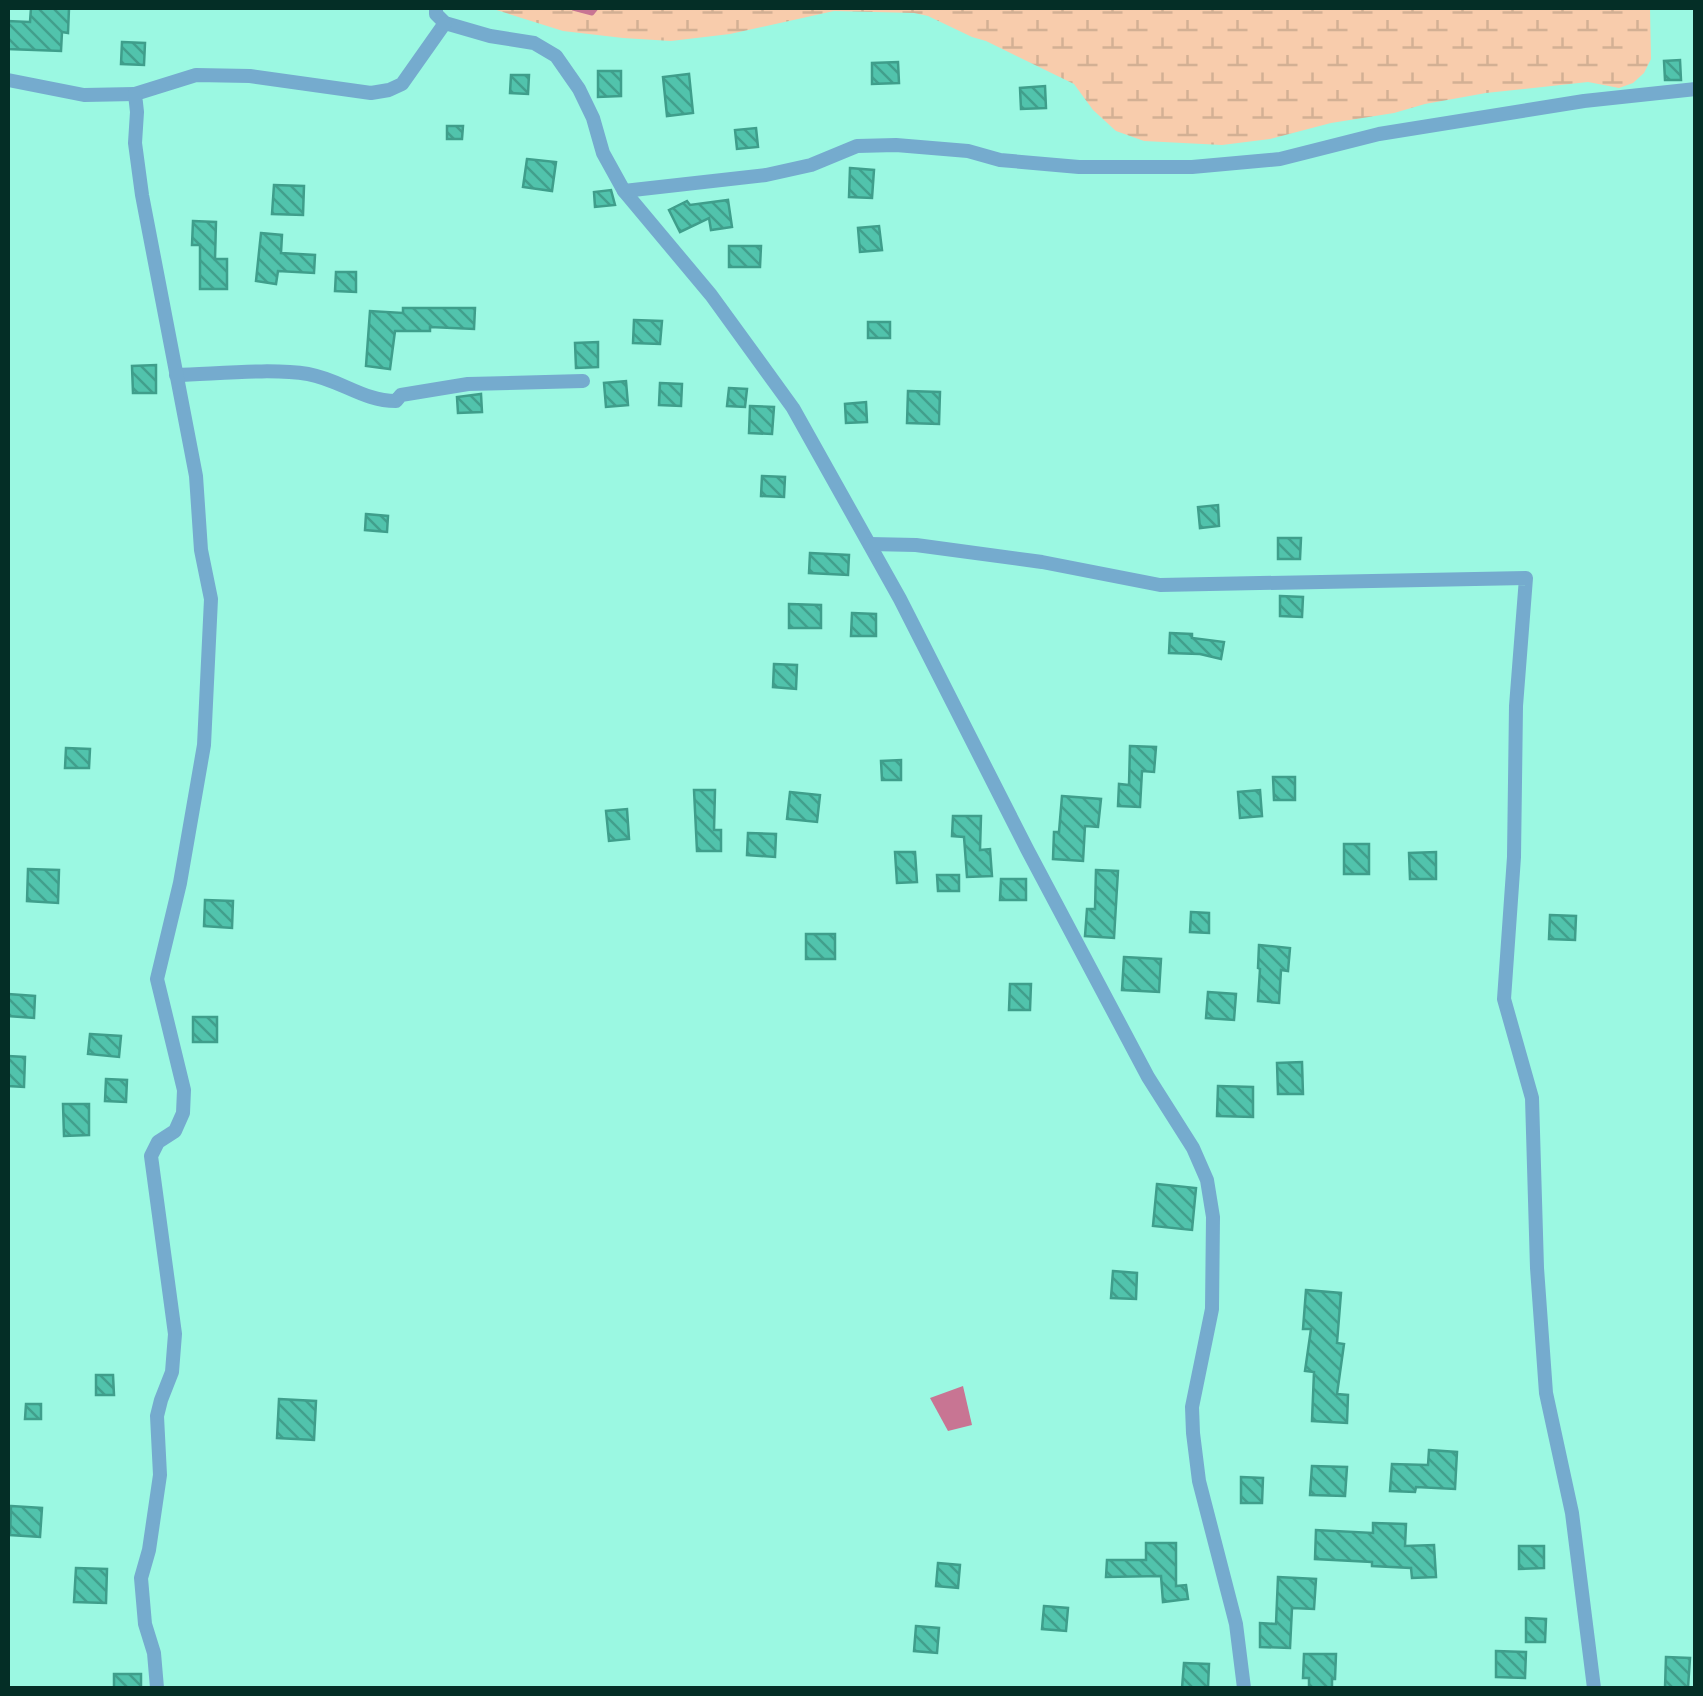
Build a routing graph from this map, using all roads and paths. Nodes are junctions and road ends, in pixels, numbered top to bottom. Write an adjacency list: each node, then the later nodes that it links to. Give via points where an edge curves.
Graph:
1 (436, 8): 2 (street)
2 (444, 22): 5 (street, via 402,84 389,90 196,75); 6 (street, via 534,43 556,56 579,88)
3 (8, 80): 5 (street, via 84,96)
4 (1696, 88): 6 (street, via 1379,134 1280,159 1079,167 968,151 857,146 811,166 766,175)
5 (136, 94): 7 (street, via 142,195)
6 (624, 191): 9 (street, via 793,408)
7 (176, 375): 8 (street, via 309,374 378,401 468,384); 10 (street, via 211,599 204,745 157,979 184,1090 176,1131 151,1156 175,1334 172,1372 157,1416 160,1475 141,1578)
8 (583, 381)
9 (870, 544): 11 (street, via 1206,1180 1213,1218 1212,1308 1192,1406 1193,1433); 12 (street, via 1042,562 1160,585 1526,578 1504,999 1532,1098 1546,1393 1572,1513)
10 (157, 1688)
11 (1244, 1688)
12 (1594, 1688)

